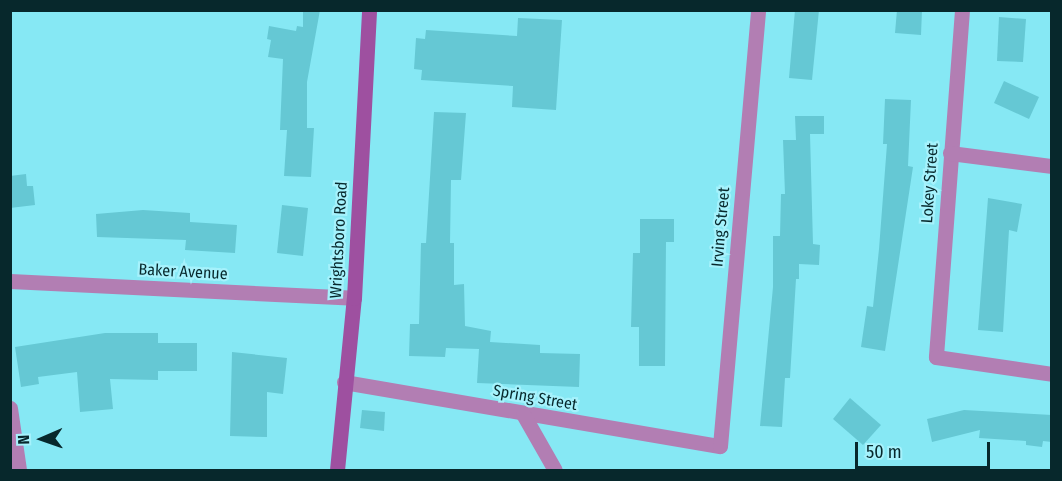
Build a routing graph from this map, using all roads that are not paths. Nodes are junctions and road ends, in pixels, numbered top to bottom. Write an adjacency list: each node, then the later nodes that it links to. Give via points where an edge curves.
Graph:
1 (369, 10): 7 (main road, Wrightsboro Road)
2 (758, 10): 12 (street, Irving Street)
3 (962, 10): 4 (street, Lokey Street)
4 (950, 153): 5 (street); 8 (street, Lokey Street, via 936,357)
5 (1052, 166)
6 (10, 281): 7 (street, Baker Avenue)
7 (354, 298): 9 (main road, Wrightsboro Road)
8 (1052, 374)
9 (344, 382): 11 (street, Spring Street); 14 (main road, Wrightsboro Road)
10 (10, 408): 13 (street)
11 (523, 414): 12 (street, Spring Street); 15 (street)
12 (720, 446)
13 (19, 471)
14 (337, 471)
15 (555, 471)

